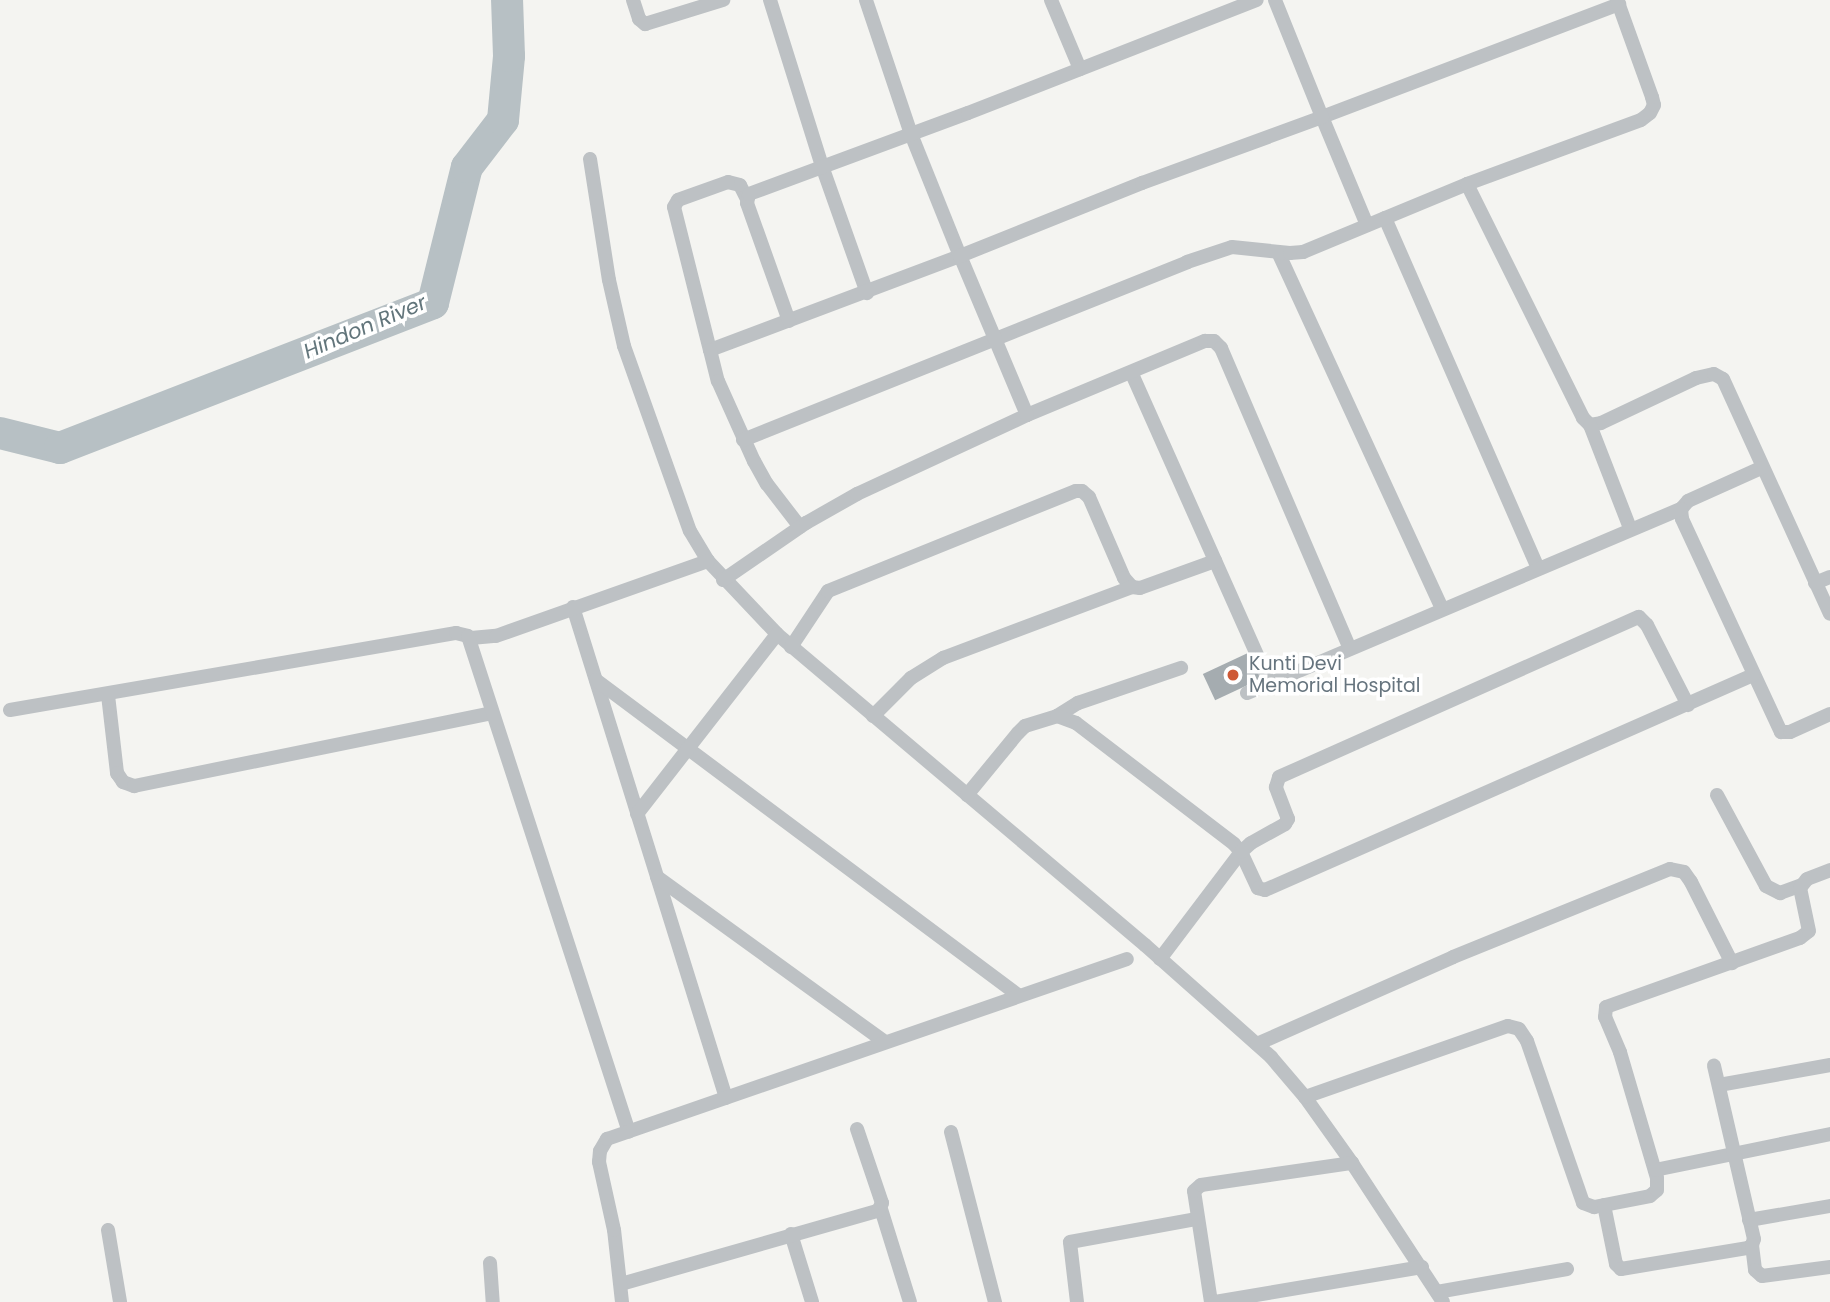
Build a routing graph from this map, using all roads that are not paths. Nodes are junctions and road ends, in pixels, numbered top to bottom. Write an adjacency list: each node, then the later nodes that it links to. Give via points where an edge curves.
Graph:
1 (633, 0): 2 (street, via 645,24)
2 (723, 0)
3 (770, 0): 13 (street)
4 (866, 0): 11 (street)
5 (1051, 0): 9 (street)
6 (1257, 0): 9 (street)
7 (1275, 0): 10 (street)
8 (1618, 2): 10 (street); 14 (street, via 1652,97 1650,113)
9 (1080, 69): 11 (street)
10 (1322, 117): 17 (street); 19 (street)
11 (911, 134): 13 (street); 19 (street)
12 (590, 159): 32 (street, via 624,346 690,531)
13 (822, 166): 15 (street); 20 (street)
14 (1467, 184): 16 (street); 26 (street)
15 (746, 198): 21 (street); 23 (street, via 740,185 729,182 678,200 674,206)
16 (1385, 218): 17 (street); 34 (street)
17 (1367, 225): 18 (street, via 1303,252)
18 (1278, 252): 22 (street, via 1232,247); 40 (street)
19 (960, 256): 20 (street); 22 (street)
20 (867, 293): 21 (street)
21 (789, 321): 23 (street)
22 (994, 339): 25 (street); 27 (street)
23 (710, 350): 27 (street)
24 (1132, 374): 25 (street); 33 (street); 45 (street, via 1205,341 1214,341 1221,348)
25 (1027, 415): 30 (street, via 857,494)
26 (1590, 425): 28 (street, via 1714,374 1723,379); 31 (street)
27 (743, 440): 30 (street, via 767,484)
28 (1761, 468): 29 (street, via 1688,501); 37 (street)
29 (1681, 509): 31 (street); 47 (street)
30 (800, 527): 36 (street)
31 (1630, 528): 34 (street)
32 (708, 561): 36 (street); 39 (street)
33 (1215, 561): 38 (street); 49 (street)
34 (1538, 568): 40 (street)
35 (1830, 577): 37 (street)
36 (723, 580): 42 (street)
37 (1815, 583): 41 (street)
38 (1132, 587): 44 (street, via 1089,497 1076,491 828,591); 56 (street, via 943,658 911,678)
39 (573, 607): 43 (street, via 496,636); 48 (street)
40 (1442, 609): 45 (street)
41 (1830, 614)
42 (776, 634): 44 (street); 58 (street)
43 (471, 638): 51 (street, via 456,634); 54 (street)
44 (791, 647): 56 (street)
45 (1350, 649): 49 (street)
46 (1181, 668): 57 (street, via 1078,703)
47 (1753, 675): 52 (street); 55 (street, via 1781,732 1790,733)
48 (596, 680): 58 (street); 61 (street)
49 (1270, 684): 50 (street)
50 (1247, 693)
51 (108, 695): 53 (street); 54 (street, via 117,773 123,782 134,786)
52 (1688, 705): 62 (street, via 1265,890 1254,882); 62 (street, via 1639,617 1279,777 1276,787 1285,824)
53 (10, 710)
54 (492, 713): 78 (street)
55 (1830, 714)
56 (873, 716): 59 (street)
57 (1057, 716): 59 (street, via 1018,733); 62 (street, via 1076,723)
58 (687, 749): 61 (street); 69 (street)
59 (967, 795): 67 (street)
60 (1717, 795): 65 (street, via 1766,886 1780,893)
61 (637, 814): 64 (street)
62 (1241, 852): 67 (street)
63 (1830, 870): 65 (street)
64 (657, 877): 70 (street); 76 (street)
65 (1802, 885): 68 (street, via 1798,893 1809,931)
66 (1127, 959): 69 (street)
67 (1160, 959): 71 (street)
68 (1732, 963): 71 (street, via 1691,882 1684,872 1670,869 1453,957); 83 (street, via 1606,1007 1605,1017)
69 (1018, 995): 70 (street)
70 (885, 1042): 76 (street)
71 (1257, 1044): 75 (street)
72 (1830, 1065): 74 (street)
73 (1714, 1066): 74 (street)
74 (1718, 1085): 81 (street)
75 (1305, 1097): 82 (street); 84 (street, via 1508,1026 1519,1029 1527,1041 1578,1196 1594,1207)
76 (726, 1098): 78 (street)
77 (857, 1129): 86 (street, via 883,1203)
78 (629, 1132): 96 (street, via 607,1139 600,1150)
79 (951, 1132): 103 (street)
80 (1830, 1134): 81 (street)
81 (1734, 1153): 83 (street); 88 (street)
82 (1352, 1163): 87 (street, via 1201,1185 1194,1191); 93 (street)
83 (1655, 1170): 84 (street, via 1657,1190 1650,1196)
84 (1604, 1205): 91 (street, via 1616,1264 1621,1269)
85 (1830, 1206): 88 (street)
86 (880, 1209): 90 (street); 102 (street)
87 (1196, 1219): 104 (street, via 1070,1241); 105 (street)
88 (1749, 1220): 91 (street)
89 (108, 1230): 98 (street)
90 (791, 1234): 96 (street); 101 (street)
91 (1752, 1245): 94 (street, via 1755,1270 1762,1276)
92 (490, 1263): 99 (street)
93 (1422, 1267): 97 (street); 105 (street)
94 (1830, 1267)
95 (1567, 1269): 97 (street)
96 (621, 1284): 100 (street)
97 (1440, 1297)
98 (120, 1302)
99 (494, 1302)
100 (622, 1302)
101 (812, 1302)
102 (910, 1302)
103 (995, 1302)
104 (1077, 1302)
105 (1213, 1302)

